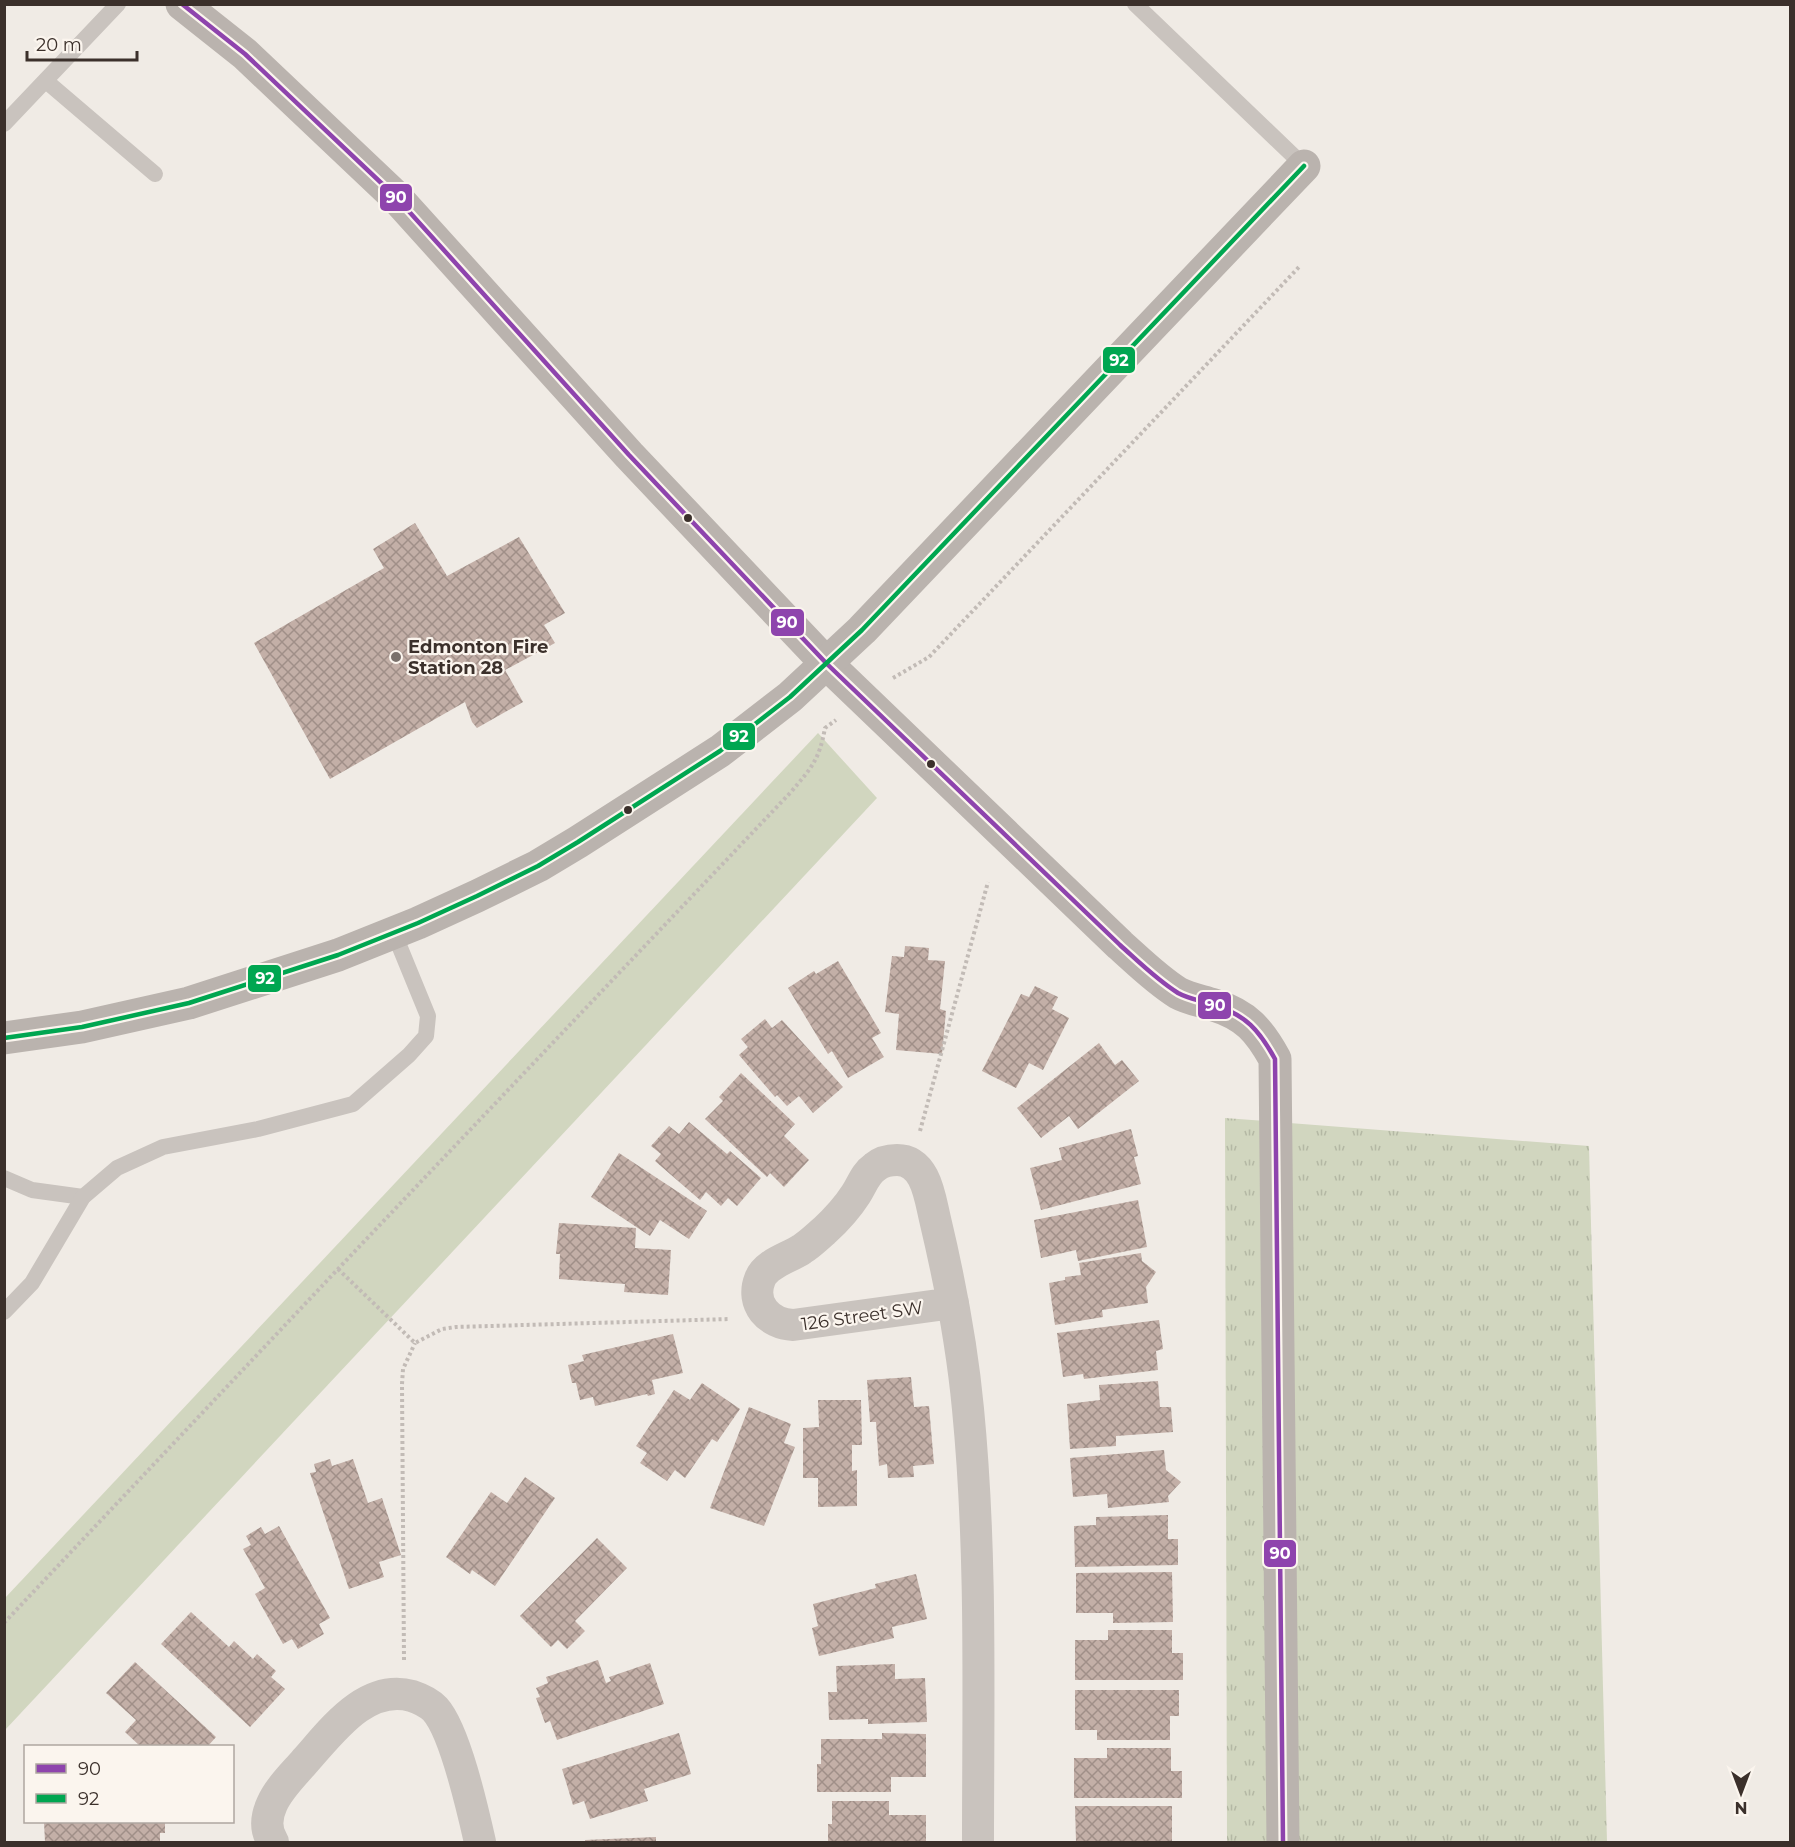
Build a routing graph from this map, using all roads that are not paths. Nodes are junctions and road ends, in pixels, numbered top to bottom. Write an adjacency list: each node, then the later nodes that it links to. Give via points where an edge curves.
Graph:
1 (118, 4): 4 (lane)
2 (182, 4): 8 (street, via 245,54 395,196 629,455)
3 (1136, 4): 6 (lane)
4 (46, 81): 5 (lane); 7 (lane)
5 (4, 124)
6 (1304, 166): 8 (street)
7 (155, 174)
8 (827, 664): 9 (street, via 720,751 578,842 486,892); 18 (street, via 1145,968 1181,994 1243,1017 1264,1039 1275,1059)
9 (394, 933): 10 (street, via 189,1003 81,1027); 12 (lane, via 428,1016 426,1036 353,1104 163,1148 117,1168)
10 (4, 1038)
11 (4, 1178): 12 (lane, via 32,1190)
12 (83, 1197): 14 (lane, via 32,1282)
13 (953, 1303): 13 (street, 126 Street SW, via 928,1189 923,1176 900,1160 887,1160 876,1166 834,1222 803,1249 764,1272 758,1293 760,1306 770,1318 793,1325); 17 (street, via 968,1408 978,1558)
14 (4, 1312)
15 (273, 1842): 16 (street, via 266,1827 272,1802 282,1787 356,1708 387,1694 421,1699 443,1720)
16 (480, 1842)
17 (978, 1842)
18 (1283, 1842)

